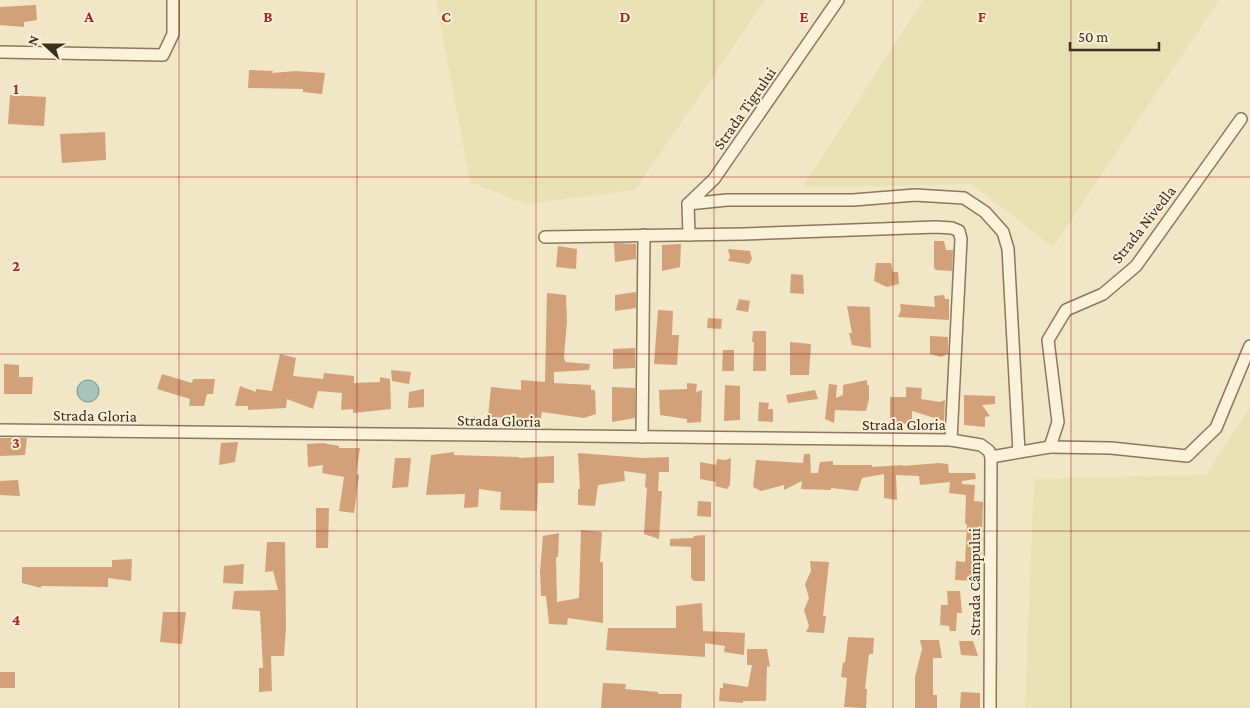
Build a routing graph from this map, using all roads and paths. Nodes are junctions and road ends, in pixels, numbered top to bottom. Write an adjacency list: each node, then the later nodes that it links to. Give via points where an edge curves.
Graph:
1 (173, 0): 3 (street, via 173,34 163,55)
2 (838, 0): 5 (street, Strada Tigrului, via 714,179)
3 (0, 52)
4 (1241, 119): 13 (street, Strada Nivedla, via 1136,266 1104,294 1066,310 1048,340 1058,422)
5 (688, 204): 6 (street); 14 (street, via 727,200 854,200 915,195 964,198 985,212 1003,232 1008,249)
6 (689, 234): 7 (street); 12 (street, via 936,228 959,231)
7 (644, 235): 8 (street); 11 (street)
8 (545, 237)
9 (1250, 346): 13 (street, via 1216,428 1187,456)
10 (0, 430): 11 (street, Strada Gloria)
11 (642, 436): 12 (street, Strada Gloria)
12 (951, 440): 15 (street, Strada Gloria, via 985,447)
13 (1050, 446): 14 (street)
14 (1019, 452): 15 (street)
15 (991, 457): 16 (street, Strada Câmpului)
16 (990, 708)

